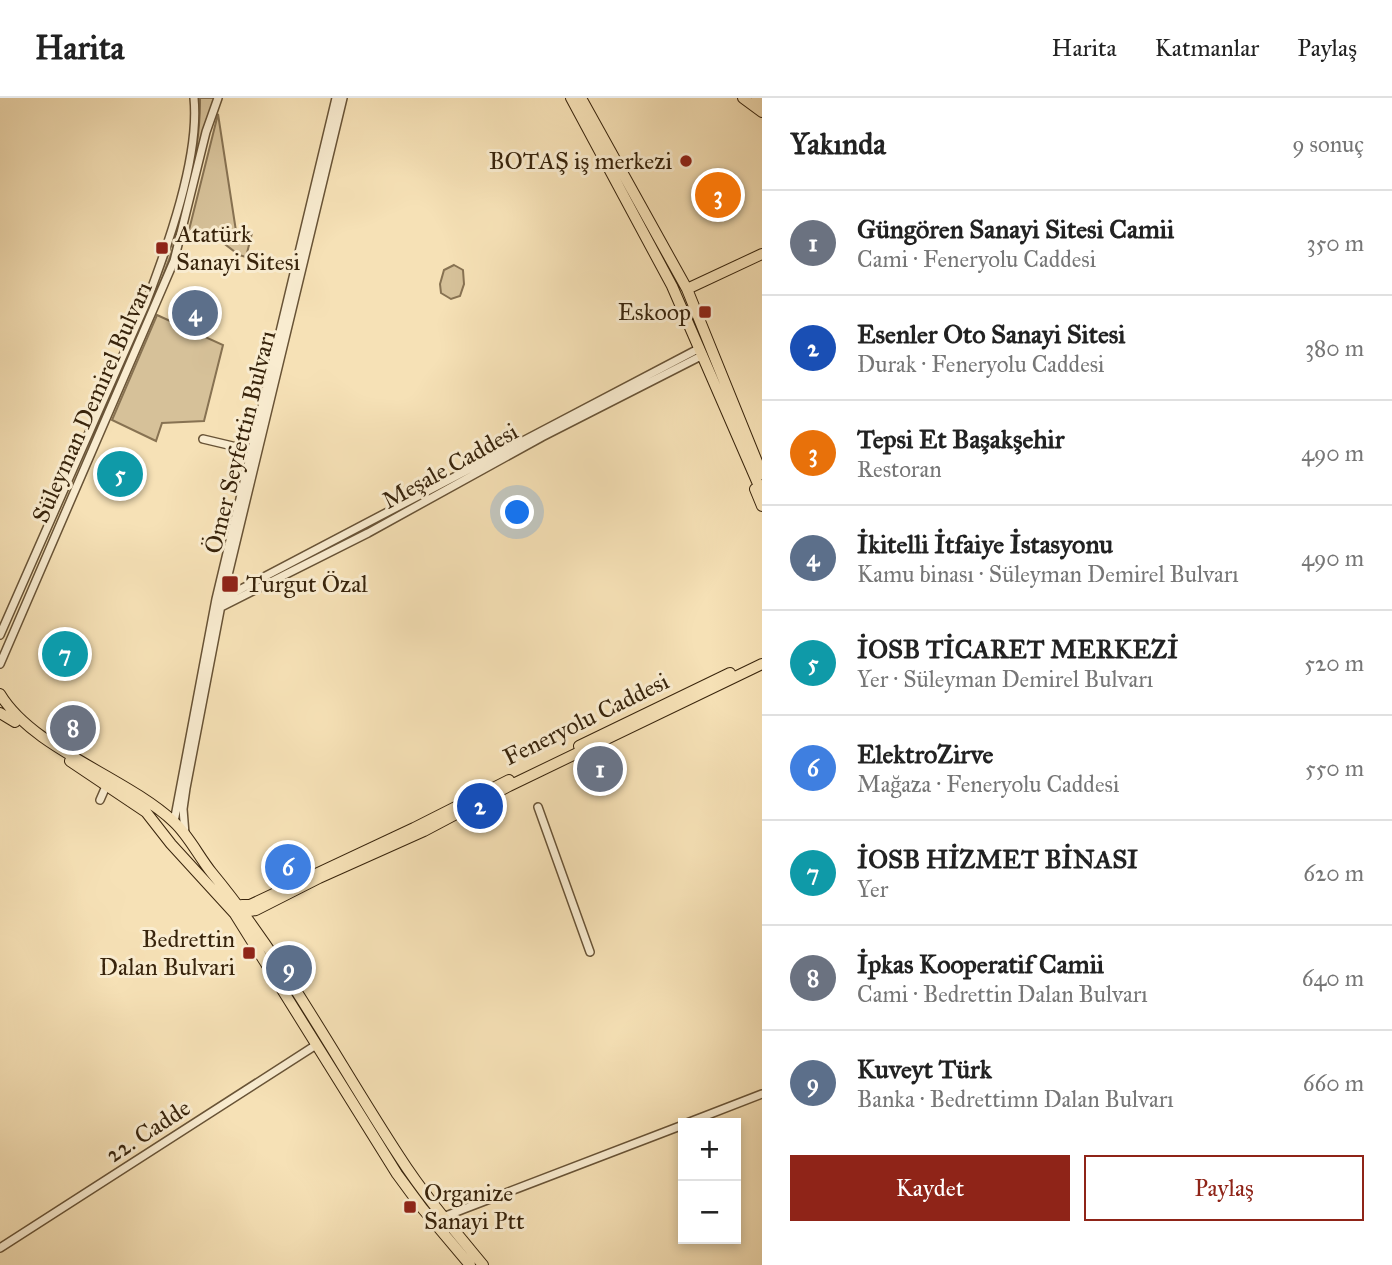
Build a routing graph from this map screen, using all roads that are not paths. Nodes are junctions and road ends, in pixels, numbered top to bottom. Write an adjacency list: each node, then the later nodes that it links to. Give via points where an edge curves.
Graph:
1 (219, 98): 26 (street, Süleyman Demirel Bulvarı, via 174,261)
2 (336, 98): 10 (street, Ömer Seyfettin Bulvarı)
3 (343, 98): 10 (street, Ömer Seyfettin Bulvarı)
4 (571, 98): 14 (main road)
5 (581, 98): 13 (main road)
6 (743, 98): 11 (main road)
7 (757, 98): 9 (main road)
8 (195, 101): 24 (street, Süleyman Demirel Bulvarı, via 189,160 161,265)
9 (762, 102)
10 (336, 110): 23 (street, Ömer Seyfettin Bulvarı)
11 (762, 112)
12 (762, 254): 13 (main road)
13 (687, 289): 14 (main road)
14 (705, 352): 15 (main road); 17 (main road); 23 (street, Meşale Caddesi, via 285,565)
15 (739, 421): 19 (main road); 20 (main road)
16 (203, 439): 18 (street)
17 (740, 443): 21 (main road); 22 (main road)
18 (241, 448)
19 (762, 463)
20 (762, 474)
21 (762, 493)
22 (762, 506)
23 (218, 604): 33 (street, Ömer Seyfettin Bulvarı); 34 (street, Ömer Seyfettin Bulvarı, via 185,795)
24 (0, 635)
25 (762, 657): 39 (main road, Feneryolu Caddesi)
26 (0, 664)
27 (762, 664): 38 (main road, Feneryolu Caddesi)
28 (0, 695): 33 (main road, via 34,731)
29 (0, 713): 30 (main road)
30 (107, 784): 31 (street); 35 (main road, via 146,812)
31 (100, 800)
32 (538, 807): 41 (street)
33 (174, 822): 34 (main road); 35 (main road)
34 (186, 838): 35 (main road, via 178,849); 36 (main road)
35 (171, 844): 37 (main road)
36 (195, 852): 37 (main road, via 187,852); 39 (main road)
37 (188, 863): 39 (main road)
38 (258, 909): 39 (main road, Feneryolu Caddesi); 40 (main road, via 253,924)
39 (239, 910): 40 (main road); 42 (main road)
40 (257, 930): 46 (main road, via 398,1155)
41 (590, 951)
42 (316, 1045): 47 (street, 22. Cadde); 48 (main road, via 397,1174)
43 (762, 1094): 44 (street)
44 (700, 1118)
45 (678, 1127): 46 (street)
46 (443, 1217): 49 (main road)
47 (0, 1248)
48 (470, 1265)
49 (483, 1265)

